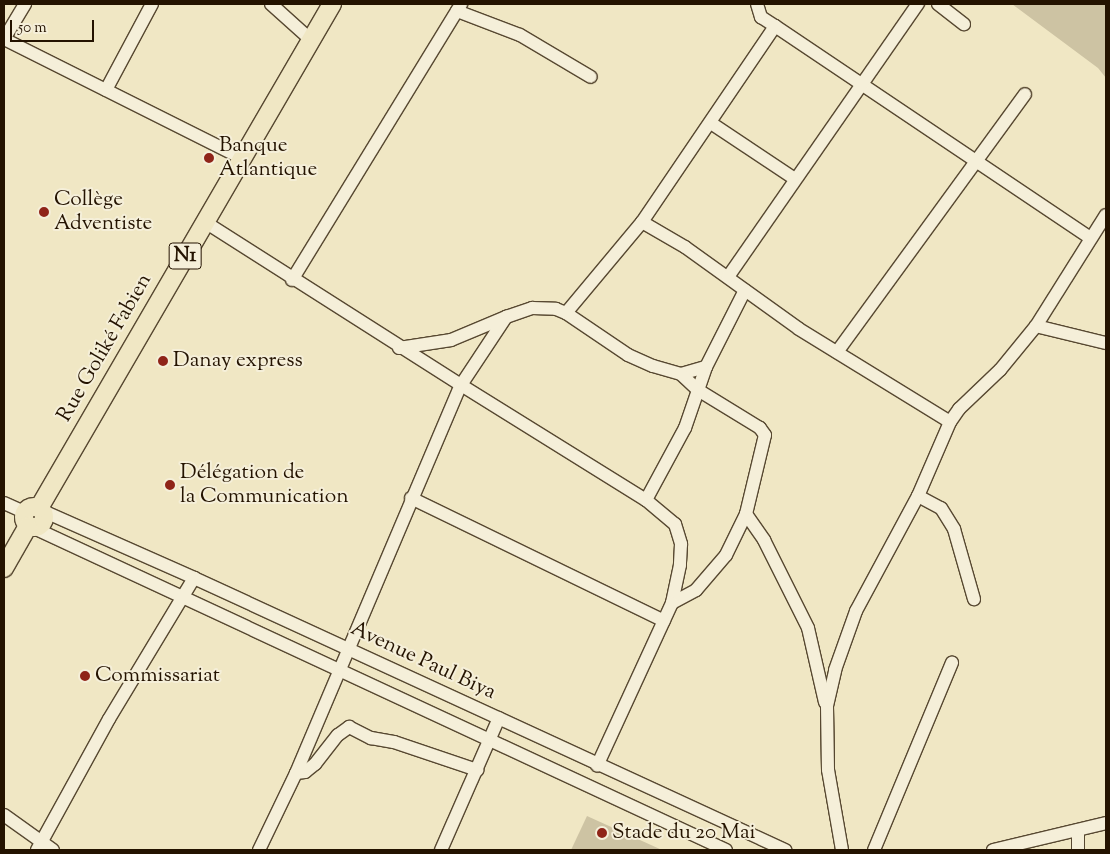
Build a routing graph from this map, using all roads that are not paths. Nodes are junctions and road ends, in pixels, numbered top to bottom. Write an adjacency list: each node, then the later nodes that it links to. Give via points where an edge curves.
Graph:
1 (25, 4): 11 (street)
2 (152, 4): 15 (street)
3 (272, 4): 12 (street)
4 (332, 4): 12 (highway, Rue Goliké Fabien / N1)
5 (757, 4): 10 (street, via 761,17)
6 (918, 4): 14 (street)
7 (938, 4): 9 (street)
8 (459, 7): 13 (street, via 520,35); 26 (street)
9 (964, 24)
10 (775, 26): 14 (street); 17 (street)
11 (4, 39): 15 (street)
12 (311, 40): 18 (highway, Rue Goliké Fabien / N1)
13 (591, 77)
14 (861, 83): 19 (street); 20 (street, via 843,114)
15 (106, 90): 18 (street)
16 (1024, 94): 19 (street)
17 (711, 123): 20 (street); 23 (street)
18 (242, 158): 22 (highway, Rue Goliké Fabien / N1)
19 (976, 161): 24 (street); 33 (street)
20 (795, 179): 25 (street)
21 (1106, 215): 24 (street)
22 (205, 222): 26 (street); 44 (highway, Rue Goliké Fabien / N1)
23 (642, 222): 25 (street); 28 (street)
24 (1090, 238): 30 (street)
25 (728, 277): 27 (street)
26 (292, 280): 32 (street)
27 (745, 290): 33 (street); 34 (street)
28 (566, 313): 29 (street, via 544,308); 35 (street, via 628,355)
29 (506, 317): 32 (street, via 451,340); 36 (street)
30 (1036, 326): 31 (street); 38 (street, via 1000,370 958,409)
31 (1106, 342)
32 (399, 348): 36 (street)
33 (837, 352): 38 (street)
34 (706, 367): 35 (street); 37 (street)
35 (681, 374): 37 (street)
36 (460, 385): 40 (street); 41 (street)
37 (698, 390): 41 (street, via 685,428); 43 (street, via 765,434)
38 (950, 422): 39 (street)
39 (918, 496): 48 (street, via 941,508 954,529); 54 (street, via 856,611 834,670)
40 (411, 498): 50 (street); 51 (street)
41 (646, 500): 49 (street, via 676,524 681,544)
42 (4, 502): 44 (street)
43 (746, 514): 49 (street, via 726,556 696,590); 54 (street, via 764,540 808,628)
44 (34, 517): 45 (highway, N1); 46 (street, Avenue Paul Biya); 47 (street)
45 (4, 568)
46 (194, 578): 47 (street); 51 (street, Avenue Paul Biya)
47 (183, 597): 53 (street); 63 (street, via 109,719)
48 (974, 599)
49 (672, 604): 50 (street)
50 (664, 621): 57 (street)
51 (349, 649): 53 (street); 55 (street, Avenue Paul Biya)
52 (952, 663): 70 (street)
53 (340, 672): 56 (street); 59 (street)
54 (826, 706): 69 (street, via 828,770)
55 (499, 718): 56 (street); 57 (street, Avenue Paul Biya)
56 (488, 741): 58 (street); 67 (street)
57 (597, 766): 68 (street, Avenue Paul Biya)
58 (477, 770): 59 (street, via 394,742 371,738 349,727 338,734 315,764 305,772); 66 (street)
59 (296, 773): 65 (street)
60 (4, 815): 63 (street)
61 (1106, 823): 62 (street)
62 (1078, 830): 71 (street); 72 (street)
63 (38, 847): 64 (street)
64 (53, 850)
65 (259, 850)
66 (441, 850)
67 (726, 850)
68 (785, 850)
69 (842, 850)
70 (874, 850)
71 (993, 850)
72 (1078, 850)

